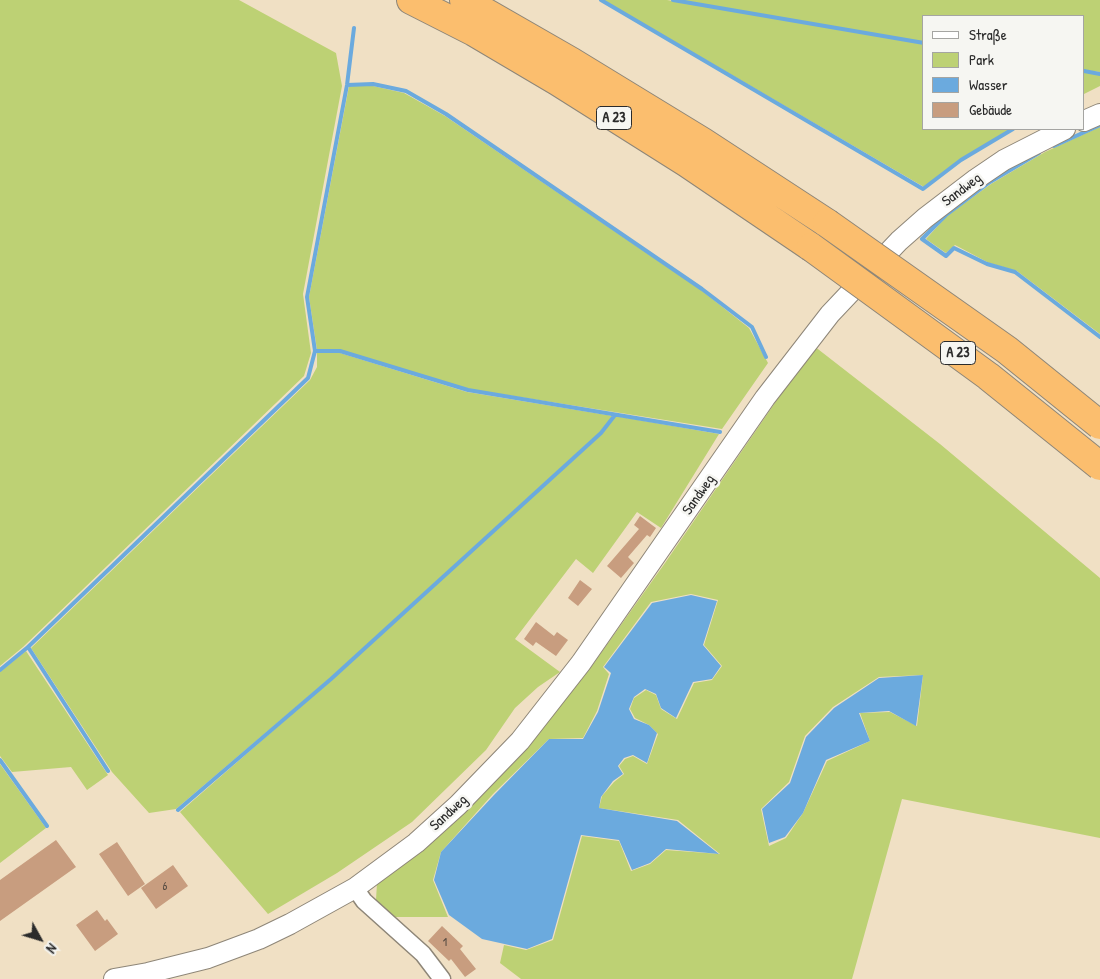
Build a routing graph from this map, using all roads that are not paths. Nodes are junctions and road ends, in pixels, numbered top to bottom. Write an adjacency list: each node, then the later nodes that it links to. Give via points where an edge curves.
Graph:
1 (411, 0): 7 (highway, A 23, bridge, via 474,32 687,163 811,247 988,376)
2 (464, 0): 6 (highway, A 23, bridge, via 695,137 827,223 1007,350)
3 (1100, 114): 4 (street)
4 (1085, 120)
5 (1064, 130): 8 (street, Sandweg, via 983,174 924,218 830,314 766,398 581,663 520,742 416,843)
6 (1100, 425)
7 (1100, 466)
8 (355, 888): 9 (street, Sandweg, via 259,939 208,958); 10 (street, via 364,901 423,954)
9 (114, 979)
10 (442, 979)

